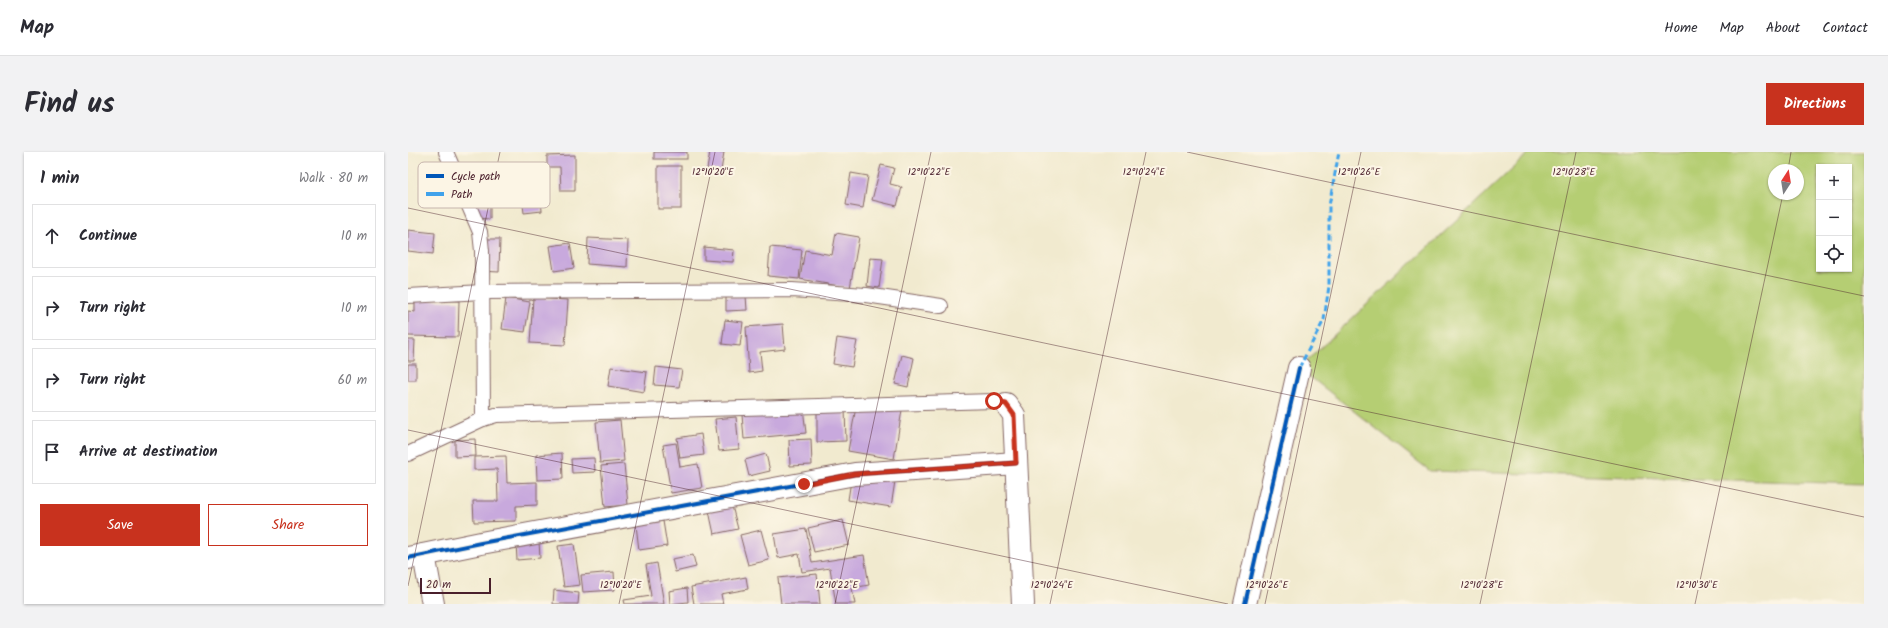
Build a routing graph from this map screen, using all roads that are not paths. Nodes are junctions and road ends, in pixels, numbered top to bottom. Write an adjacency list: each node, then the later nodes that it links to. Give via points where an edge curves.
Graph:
1 (446, 152): 2 (lane)
2 (450, 162)
3 (470, 208): 4 (lane, via 480,232)
4 (483, 292): 5 (lane); 6 (lane, via 792,290 866,295); 9 (lane)
5 (408, 296)
6 (941, 306)
7 (1299, 368): 15 (street)
8 (1006, 404): 9 (lane, via 994,401 496,415); 11 (street, via 1014,415)
9 (483, 419): 10 (lane)
10 (408, 454)
11 (1016, 463): 12 (street, via 854,474); 14 (street)
12 (416, 557): 13 (street)
13 (433, 604)
14 (1023, 604)
15 (1245, 604)

